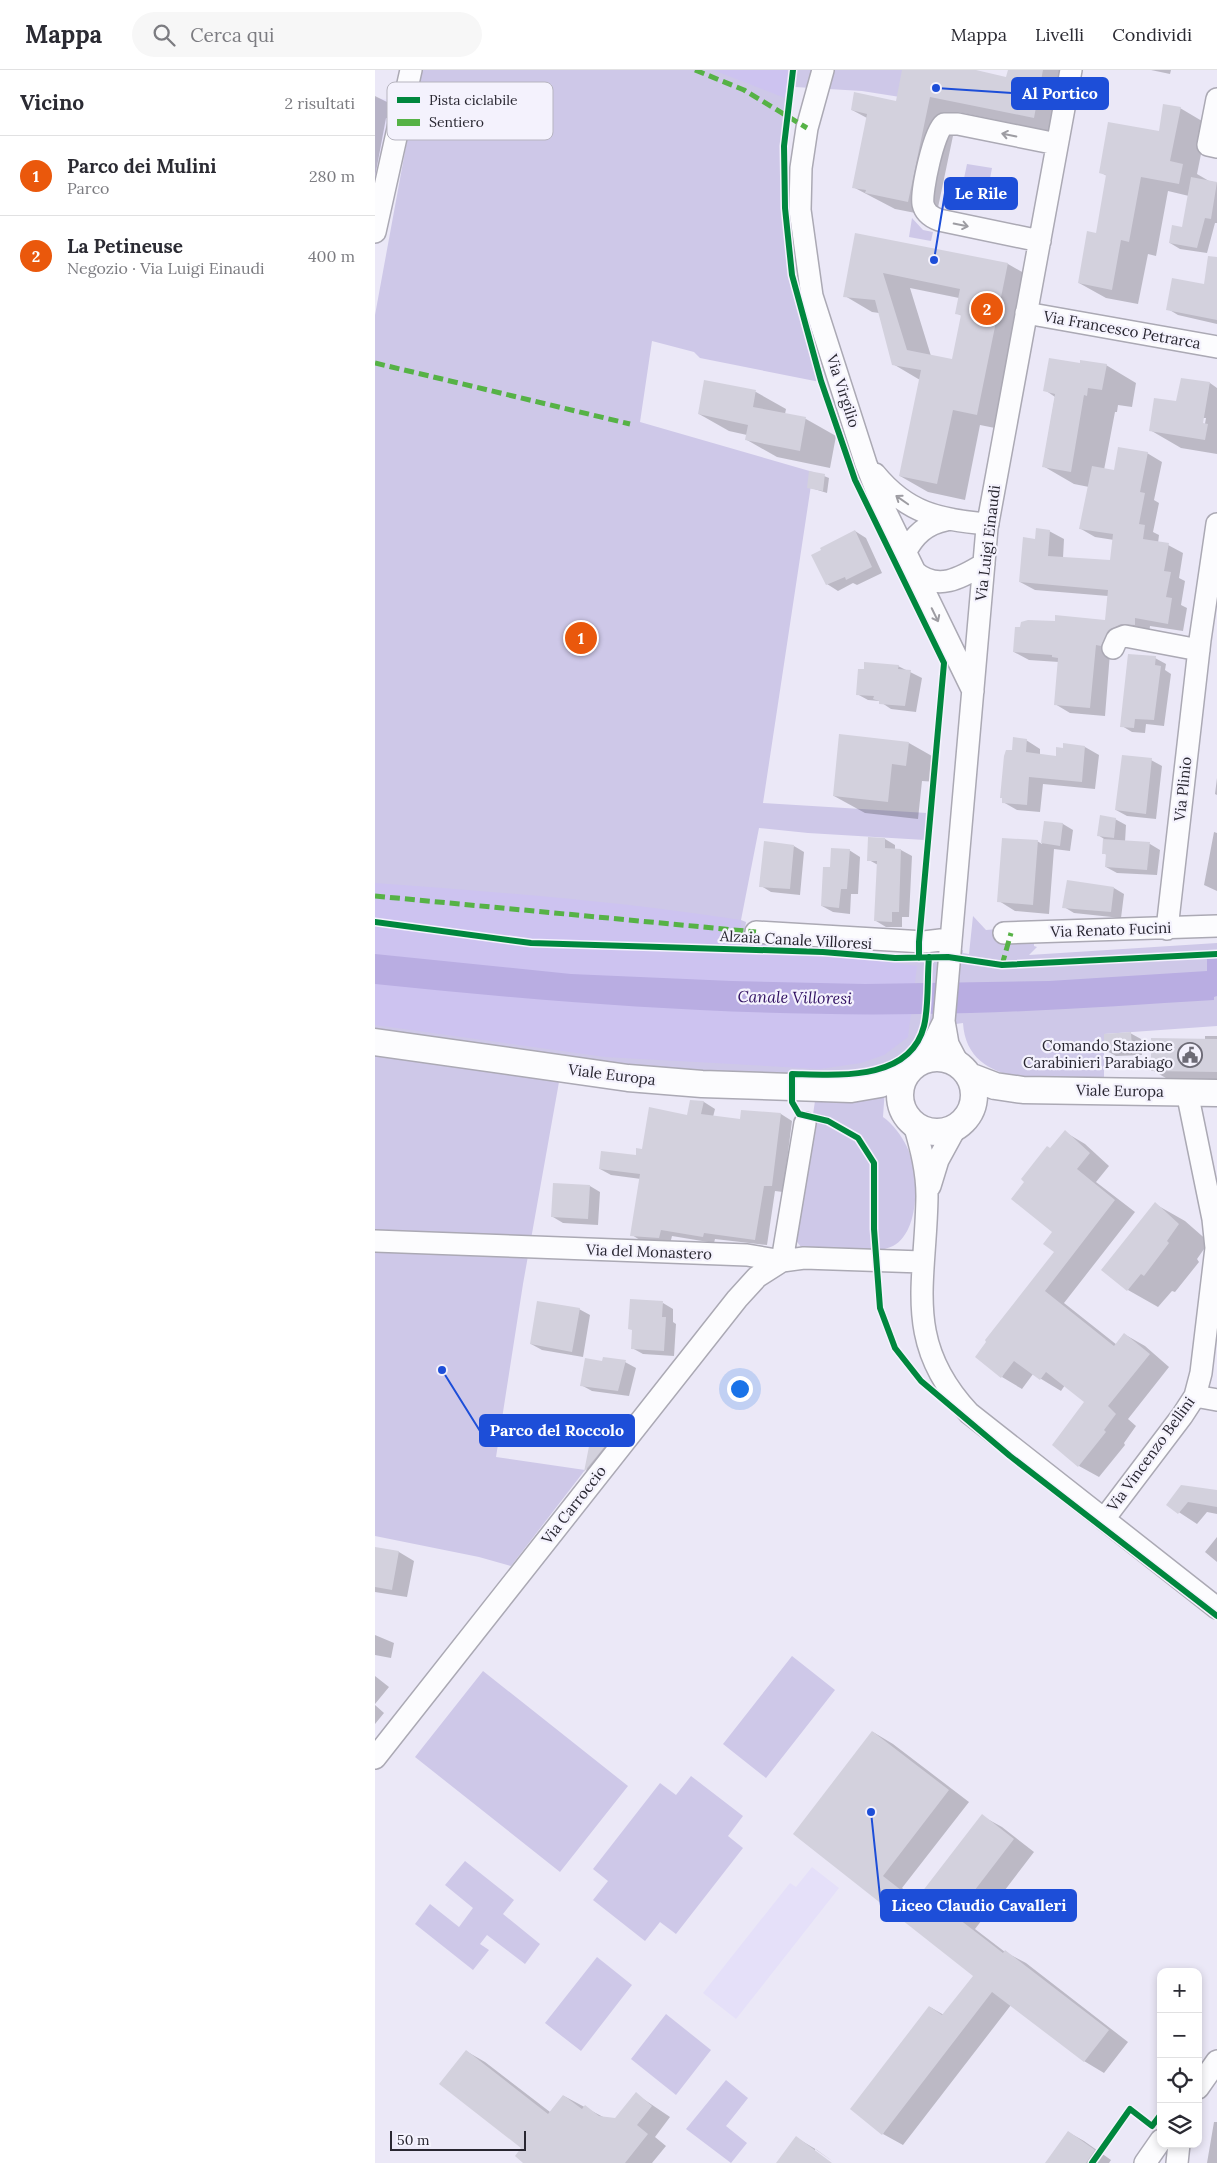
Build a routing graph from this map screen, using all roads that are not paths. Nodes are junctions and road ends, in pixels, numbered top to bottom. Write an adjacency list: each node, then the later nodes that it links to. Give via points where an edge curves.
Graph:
1 (823, 70): 11 (street, Via Virgilio, via 807,128 801,168 803,242 813,296)
2 (1071, 70): 5 (street, Via Luigi Einaudi)
3 (1217, 99): 6 (street, via 1208,145)
4 (395, 140): 7 (street)
5 (1057, 144): 8 (street, Via Luigi Einaudi); 8 (street, one-way to 8, via 944,124 935,138 923,201 929,215 939,220)
6 (1217, 147)
7 (375, 232)
8 (1040, 241): 9 (street, Via Luigi Einaudi)
9 (1027, 313): 10 (street, Via Francesco Petrarca); 13 (street, Via Luigi Einaudi)
10 (1217, 347)
11 (867, 464): 12 (street, one-way to 11, via 902,501); 15 (street, Via Virgilio)
12 (946, 520): 13 (street); 15 (street, via 934,522 919,532)
13 (988, 524): 16 (street, Via Luigi Einaudi)
14 (1217, 524): 17 (street, Via Plinio)
15 (909, 562): 16 (street, via 928,580 944,582 964,576); 19 (street, Via Virgilio, one-way to 19)
16 (984, 564): 19 (street, Via Luigi Einaudi)
17 (1205, 644): 18 (street, via 1125,636 1117,639); 21 (street, Via Plinio)
18 (1113, 648)
19 (973, 692): 24 (street, Via Luigi Einaudi)
20 (1217, 926): 21 (street, Via Renato Fucini)
21 (1167, 929): 23 (street, Via Renato Fucini)
22 (756, 932): 24 (street, via 919,942)
23 (1004, 933)
24 (949, 948): 25 (street, Via Luigi Einaudi)
25 (944, 1021): 27 (street, Via Luigi Einaudi, via 933,1043); 28 (street, Via Luigi Einaudi, via 948,1044)
26 (375, 1042): 29 (street, Viale Europa, via 628,1078 777,1088)
27 (913, 1067): 28 (street, Viale Europa, via 932,1058 947,1059); 29 (street, Viale Europa, via 880,1084); 33 (street, via 901,1085 900,1100)
28 (964, 1070): 30 (street, Viale Europa, via 995,1086); 34 (street, via 974,1090 973,1104)
29 (851, 1089): 33 (street, Viale Europa, via 879,1100)
30 (1023, 1090): 31 (street, Viale Europa); 34 (street, Viale Europa, via 993,1101)
31 (1187, 1092): 32 (street, Viale Europa); 37 (street, Via Vincenzo Bellini)
32 (1217, 1093)
33 (910, 1119): 34 (street, Viale Europa, via 927,1131 942,1132); 36 (street, via 924,1160)
34 (961, 1122): 36 (street, via 938,1160)
35 (805, 1123): 39 (street)
36 (927, 1196): 40 (street)
37 (1215, 1220): 41 (street, Via Vincenzo Bellini, via 1216,1248 1201,1372)
38 (375, 1241): 39 (street, Via del Monastero)
39 (782, 1260): 40 (street, Via del Monastero); 45 (street, Via Carroccio, via 757,1277 737,1299)
40 (922, 1262): 43 (street, via 921,1303 928,1345 950,1393 969,1413)
41 (1195, 1396): 42 (street); 43 (street, Via Vincenzo Bellini)
42 (1217, 1400)
43 (1104, 1519): 44 (street)
44 (1217, 1608)
45 (375, 1758)
46 (1217, 2061): 47 (street)
47 (1202, 2082)
48 (1157, 2146): 50 (street)
49 (1179, 2148): 51 (street)
50 (1145, 2163)
51 (1177, 2163)

